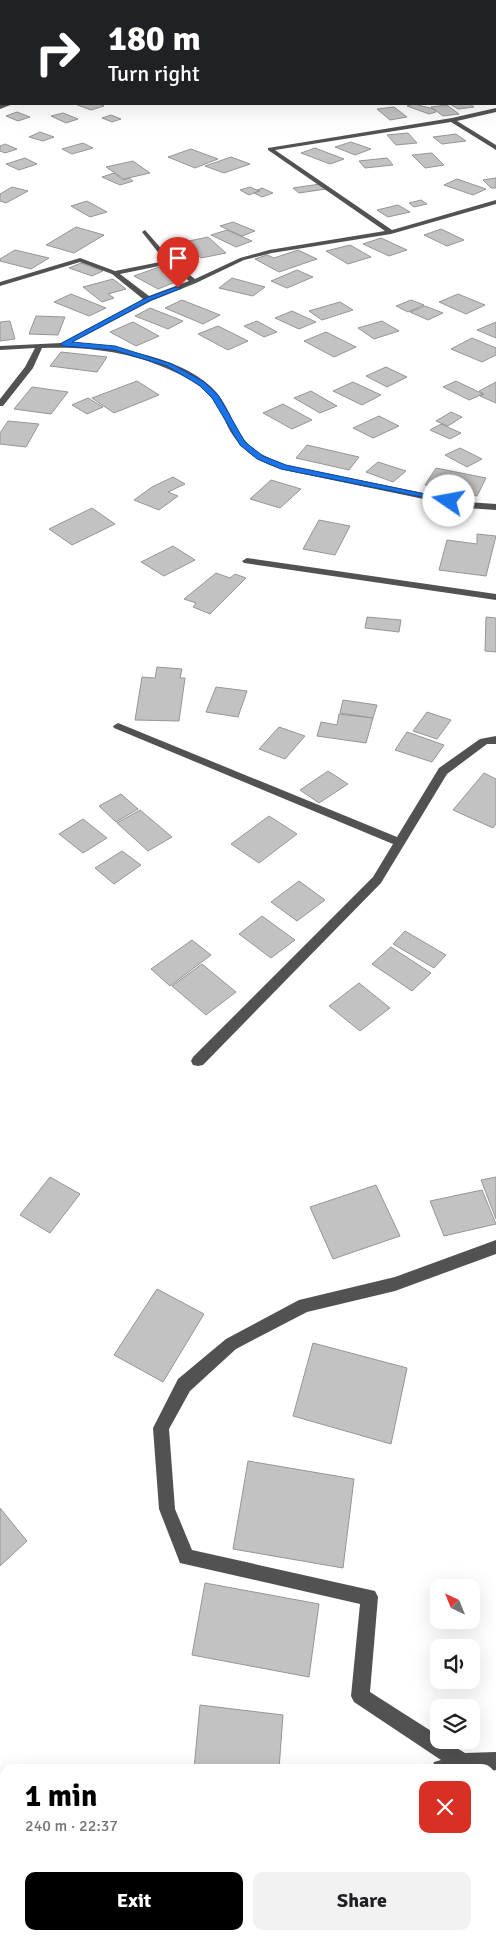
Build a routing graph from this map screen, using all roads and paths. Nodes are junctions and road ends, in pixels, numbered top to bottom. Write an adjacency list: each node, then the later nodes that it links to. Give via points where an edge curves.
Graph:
1 (496, 110): 2 (street)
2 (452, 120): 3 (street); 6 (street, via 270,149)
3 (496, 148)
4 (496, 202): 6 (street)
5 (145, 232): 7 (street)
6 (391, 232): 9 (street, via 271,251 242,259)
7 (170, 262): 8 (street); 9 (street)
8 (114, 273): 10 (street, via 80,260); 11 (street)
9 (194, 282): 11 (street)
10 (0, 284)
11 (148, 299): 12 (street)
12 (64, 344): 13 (street); 16 (street, via 115,348 169,365 202,384 215,396 242,443 260,457 284,467 467,505)
13 (40, 345): 14 (street); 15 (street, via 29,368)
14 (0, 348)
15 (0, 404)
16 (496, 507)
17 (246, 561): 18 (street)
18 (496, 597)
19 (118, 726): 21 (street)
20 (496, 740): 21 (street, via 484,741 443,771)
21 (399, 842): 22 (street, via 376,880)
22 (198, 1061)
23 (496, 1247): 25 (street, via 395,1284 304,1305 231,1344 184,1385 161,1428 167,1509 186,1558 369,1597 360,1696)
24 (496, 1761): 25 (street)
25 (463, 1763): 26 (street)
26 (459, 1764)

